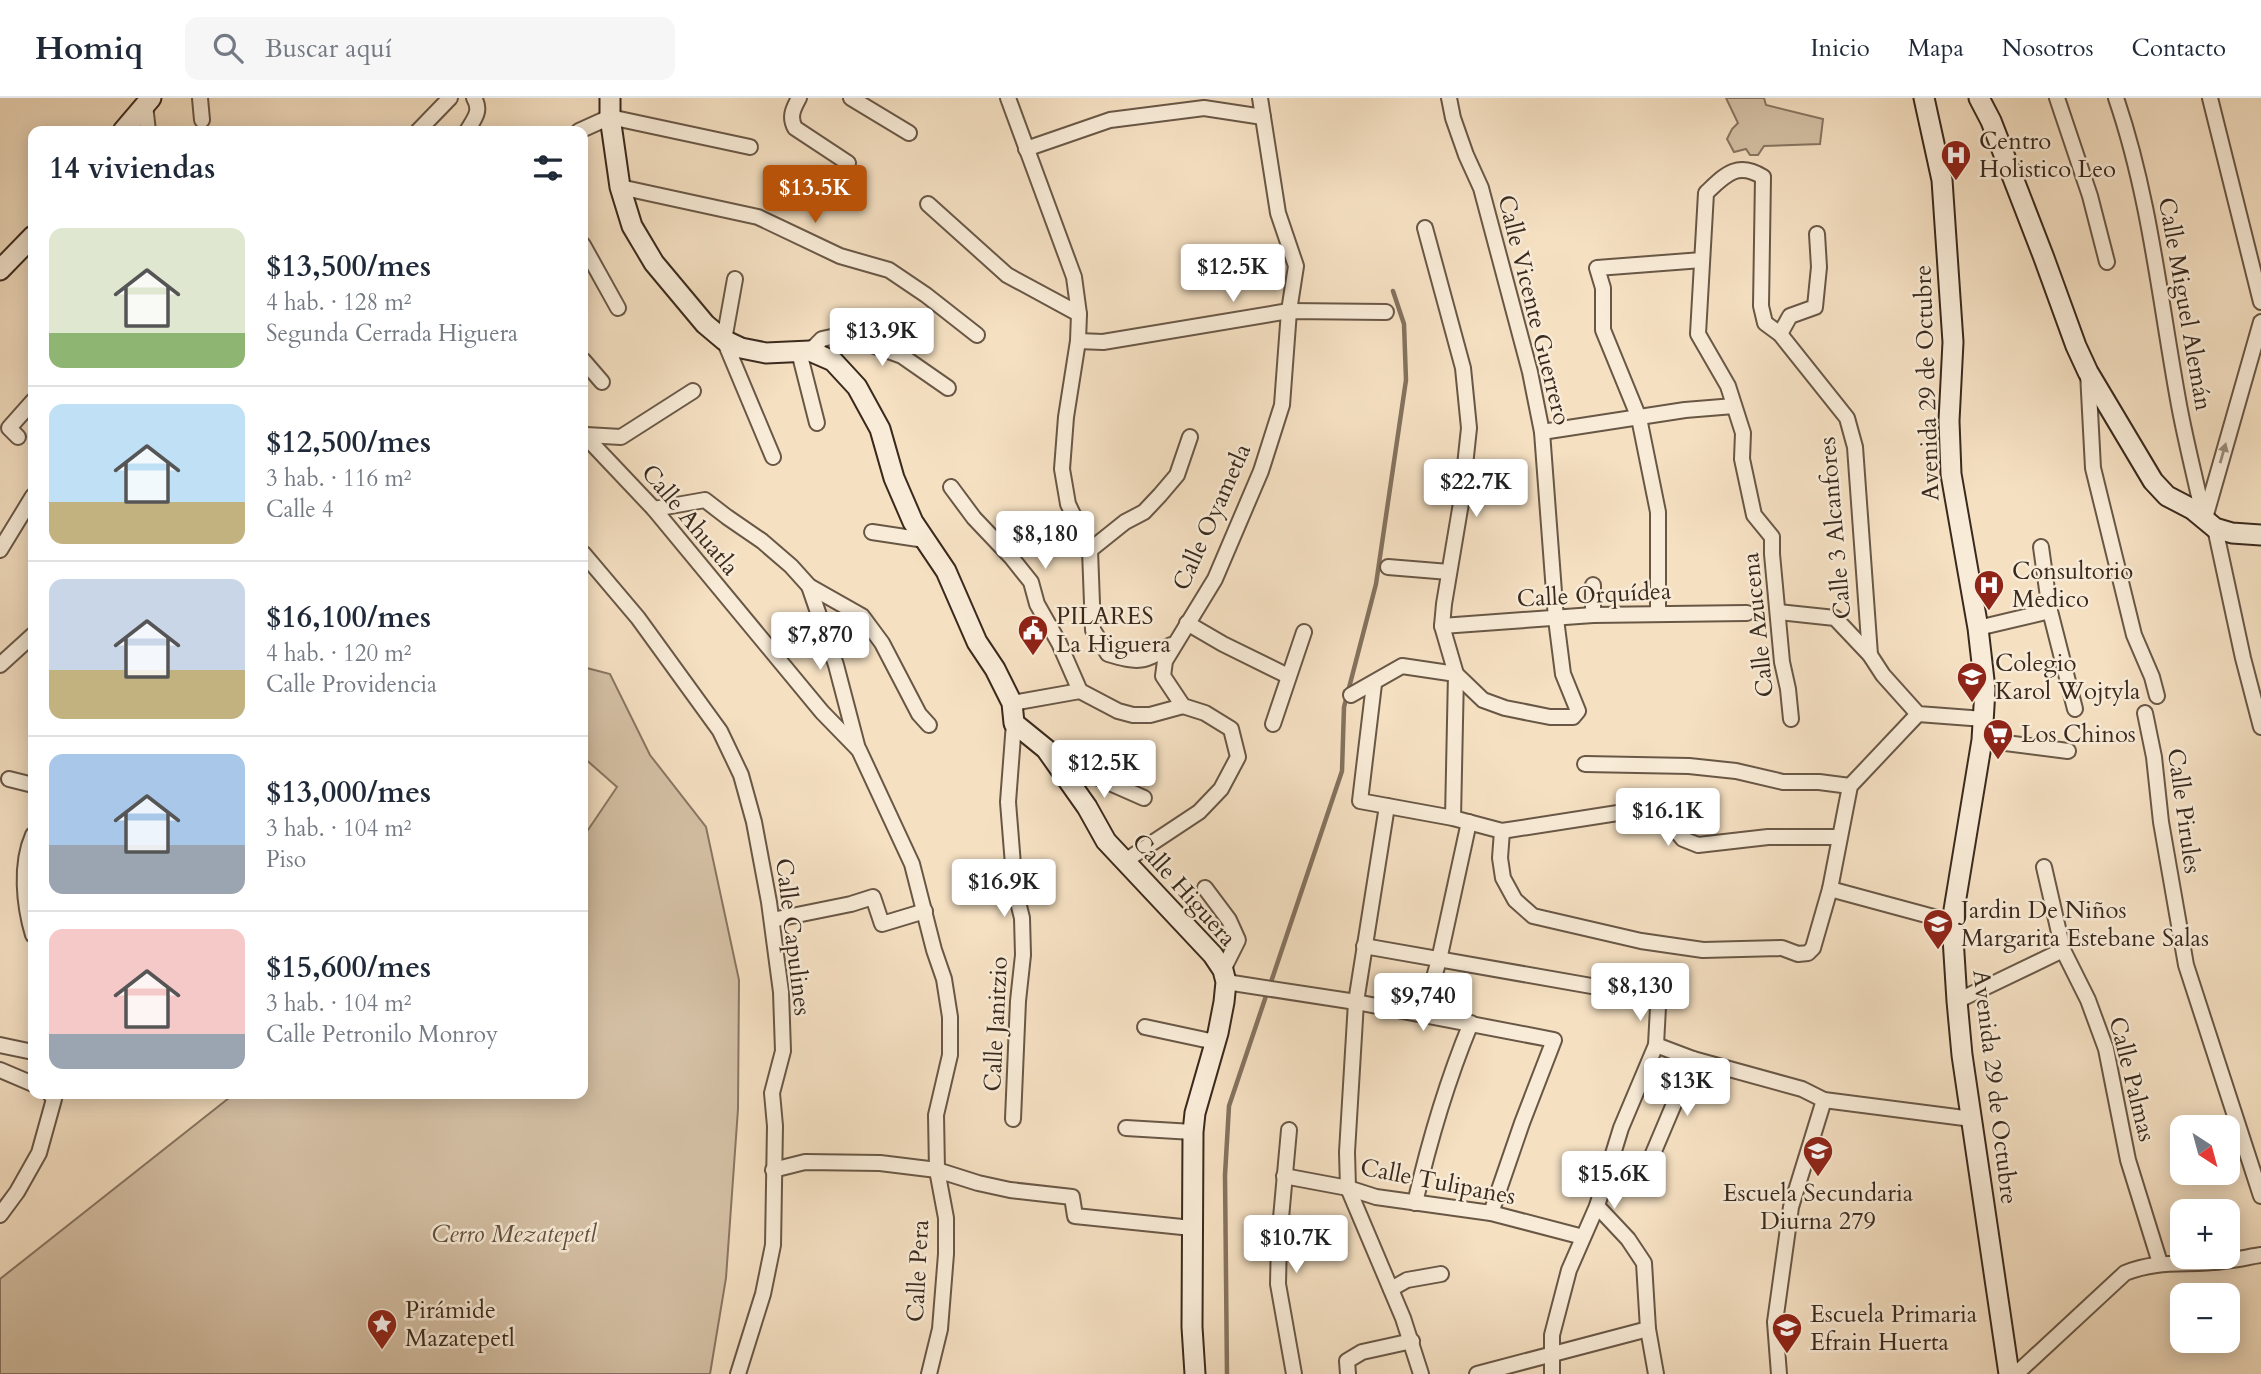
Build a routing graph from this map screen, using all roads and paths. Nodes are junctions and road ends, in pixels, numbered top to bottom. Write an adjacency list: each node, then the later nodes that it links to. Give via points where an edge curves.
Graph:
1 (200, 98): 17 (street)
2 (450, 98): 20 (street)
3 (474, 98): 21 (street, via 479,106)
4 (799, 98): 26 (street, via 792,113 795,128)
5 (851, 98): 23 (street)
6 (1008, 98): 25 (street)
7 (1260, 98): 16 (street, Calle Oyametla)
8 (1449, 98): 58 (street, Calle Vicente Guerrero, via 1481,188)
9 (1924, 98): 87 (street, Avenida 29 de Octubre, via 1942,180 1953,342 1948,421 1951,474)
10 (1979, 98): 50 (street)
11 (2057, 98): 35 (street)
12 (2116, 98): 67 (street, Calle Miguel Alemán, via 2150,225 2179,405)
13 (2210, 98): 38 (street)
14 (148, 102): 18 (street); 19 (street)
15 (610, 108): 22 (street); 24 (street); 28 (street)
16 (1263, 117): 25 (street, via 1204,108 1124,118); 40 (street, Calle Oyametla, via 1278,213 1296,266)
17 (202, 120)
18 (127, 126)
19 (148, 126)
20 (423, 126)
21 (470, 126)
22 (586, 126)
23 (909, 133)
24 (750, 147)
25 (1026, 149): 42 (street, via 1074,277)
26 (848, 163)
27 (1763, 177): 34 (street, Calle Azucena, via 1752,170 1735,170 1706,193); 44 (street, Calle 3 Alcanfores, via 1761,306 1765,323)
28 (620, 187): 45 (street, via 758,217 840,256 889,270); 46 (street, via 632,226 654,263)
29 (928, 204): 42 (street, via 1007,275)
30 (1425, 228): 76 (street, via 1462,368 1469,428)
31 (1817, 234): 44 (street, via 1815,307 1790,316)
32 (28, 241): 36 (street)
33 (588, 254): 39 (street)
34 (1702, 260): 55 (street, Calle Azucena, via 1698,334 1728,386); 56 (street, via 1597,268 1603,288 1603,330)
35 (2107, 262)
36 (0, 270)
37 (734, 279): 46 (street)
38 (2261, 302)
39 (618, 308)
40 (1289, 311): 41 (street); 47 (street, via 1102,342); 85 (street, Calle Oyametla, via 1282,405 1261,471 1215,579)
41 (1387, 312)
42 (1079, 314): 47 (street)
43 (2261, 322): 67 (street, one-way to 43)
44 (1780, 334): 91 (street, Calle 3 Alcanfores, via 1847,418 1855,447)
45 (977, 335)
46 (724, 340): 48 (street, via 766,353); 63 (street)
47 (1078, 341): 73 (street, via 1062,470 1068,504)
48 (804, 352): 52 (street, via 836,335 861,341 902,356); 57 (street); 70 (street, Calle Higuera, via 833,361 857,387 880,429 894,478)
49 (588, 366): 51 (street)
50 (2088, 372): 67 (street, via 2153,481 2167,496); 98 (street, via 2093,468 2134,635)
51 (602, 382)
52 (948, 388)
53 (693, 391): 59 (street, via 621,437)
54 (28, 406): 60 (street, via 10,426)
55 (1734, 406): 56 (street); 80 (street, Calle Azucena, via 1743,433 1742,459 1755,515 1772,537)
56 (1639, 418): 58 (street); 82 (street, via 1658,512)
57 (817, 423)
58 (1542, 432): 84 (street, Calle Vicente Guerrero)
59 (588, 435)
60 (18, 437)
61 (1190, 437): 73 (street, via 1177,475 1160,495)
62 (588, 439): 66 (street, Calle Ahuatla)
63 (773, 457)
64 (951, 486): 96 (street, via 1031,582 1037,604)
65 (28, 504): 72 (street)
66 (654, 509): 78 (street, via 705,500 762,541); 110 (street, Calle Ahuatla, via 822,712)
67 (2210, 524): 69 (street, via 2232,533); 108 (street, Calle Miguel Alemán)
68 (873, 532): 70 (street)
69 (2261, 535)
70 (925, 540): 101 (street, Calle Higuera, via 946,571)
71 (2041, 547): 79 (street)
72 (0, 550)
73 (1090, 550): 90 (street, via 1093,630 1108,654 1148,660)
74 (588, 559): 130 (street, Calle Capulines, via 638,618 720,731 751,810)
75 (1388, 567): 76 (street)
76 (1449, 572): 86 (street)
77 (1593, 584): 83 (street)
78 (809, 586): 107 (street, via 862,616); 110 (street)
79 (2050, 611): 87 (street); 100 (street)
80 (1778, 612): 91 (street, via 1835,618); 104 (street, Calle Azucena)
81 (1747, 613): 82 (street, Calle Orquídea)
82 (1658, 614): 83 (street, Calle Orquídea)
83 (1593, 615): 84 (street, Calle Orquídea)
84 (1556, 618): 86 (street, Calle Orquídea); 93 (street, Calle Vicente Guerrero, via 1563,674 1578,711 1573,717 1550,717 1483,700)
85 (1187, 623): 90 (street, Calle Oyametla); 94 (street)
86 (1442, 626): 93 (street)
87 (1979, 628): 105 (street, Avenida 29 de Octubre)
88 (1304, 632): 94 (street)
89 (28, 640): 92 (street)
90 (1175, 643): 99 (street, Calle Oyametla, via 1165,660 1163,676)
91 (1870, 655): 102 (street)
92 (0, 665)
93 (1455, 674): 95 (street, via 1402,666); 119 (street)
94 (1288, 676): 106 (street)
95 (1374, 684): 97 (street); 118 (street, via 1360,801)
96 (1080, 691): 99 (street, via 1133,715); 101 (street)
97 (1351, 695)
98 (2157, 696)
99 (1183, 706): 124 (street, via 1231,729 1238,757 1221,789 1199,812)
100 (2075, 709)
101 (1013, 713): 114 (street, Calle Higuera); 150 (street, Calle Janitzio, via 1008,802 1023,954)
102 (1918, 713): 105 (street); 116 (street)
103 (2145, 713): 160 (street, Calle Pirules, via 2186,965)
104 (1791, 719)
105 (1984, 719): 109 (street, Avenida 29 de Octubre)
106 (1273, 723)
107 (929, 725)
108 (2261, 726)
109 (1982, 740): 111 (street); 131 (street, Avenida 29 de Octubre)
110 (859, 750): 129 (street, Calle Ahuatla, via 912,863)
111 (2067, 751)
112 (1585, 764): 116 (street, via 1689,766 1783,782)
113 (9, 779): 115 (street)
114 (1067, 780): 117 (street, via 1094,776); 124 (street, Calle Higuera, via 1106,841)
115 (28, 784)
116 (1850, 786): 122 (street)
117 (1144, 798)
118 (1387, 806): 119 (street); 132 (street)
119 (1453, 818): 120 (street)
120 (1469, 822): 121 (street); 134 (street)
121 (1502, 831): 122 (street, via 1656,809 1683,839 1698,845 1768,837); 127 (street, via 1503,878 1515,900 1534,916 1642,941 1703,950 1782,948 1808,953)
122 (1838, 837): 127 (street)
123 (28, 847): 128 (street)
124 (1125, 861): 135 (street, Calle Higuera, via 1213,955)
125 (2044, 867): 133 (street, Calle Palmas)
126 (1205, 888): 135 (street, via 1238,940)
127 (1830, 889): 131 (street)
128 (28, 906)
129 (925, 911): 130 (street, via 882,924 873,897); 157 (street, Calle Ahuatla, via 950,1017 950,1055 936,1115)
130 (772, 920): 156 (street, Calle Capulines, via 783,1051 772,1093)
131 (1952, 922): 136 (street, Avenida 29 de Octubre)
132 (1364, 946): 134 (street); 137 (street)
133 (2063, 950): 136 (street); 168 (street, Calle Palmas, via 2106,1049 2128,1160)
134 (1439, 960): 138 (street); 143 (street, via 1654,997 1658,1007)
135 (1224, 976): 137 (street, via 1255,987); 141 (street, Calle Higuera, via 1224,1002)
136 (1957, 1001): 151 (street, Avenida 29 de Octubre)
137 (1356, 1002): 138 (street); 159 (street)
138 (1423, 1015): 139 (street)
139 (1471, 1023): 161 (street, via 1456,1059); 163 (street, via 1555,1040)
140 (1145, 1027): 141 (street)
141 (1215, 1042): 154 (street, Calle Higuera)
142 (0, 1045): 144 (street)
143 (1656, 1045): 145 (street); 162 (street, via 1620,1128)
144 (28, 1051)
145 (1693, 1059): 149 (street, via 1802,1089); 155 (street)
146 (0, 1070): 147 (street)
147 (28, 1082)
148 (53, 1099): 164 (street, via 39,1153)
149 (1824, 1100): 151 (street); 183 (street, via 1791,1207 1774,1322)
150 (1013, 1118)
151 (1972, 1119): 184 (street, Avenida 29 de Octubre)
152 (1126, 1128): 154 (street)
153 (1289, 1130): 158 (street)
154 (1193, 1132): 165 (street, Calle Higuera)
155 (1649, 1163)
156 (774, 1170): 157 (street, via 828,1162); 174 (street, Calle Capulines, via 773,1245)
157 (937, 1170): 165 (street, via 1010,1190 1072,1197 1074,1216); 175 (street, Calle Pera, via 946,1218 946,1254 940,1329)
158 (1284, 1176): 159 (street, Calle Tulipanes); 177 (street, via 1278,1284)
159 (1348, 1188): 161 (street, Calle Tulipanes); 170 (street)
160 (2261, 1196)
161 (1415, 1203): 163 (street, Calle Tulipanes)
162 (1597, 1206): 166 (street); 171 (street, via 1644,1263)
163 (1491, 1213): 166 (street, Calle Tulipanes)
164 (0, 1215)
165 (1192, 1228): 176 (street, Calle Higuera)
166 (1583, 1237): 173 (street, via 1569,1270)
167 (2261, 1255): 168 (street, via 2222,1262)
168 (2160, 1263): 185 (street, via 2125,1273)
169 (1441, 1274): 170 (street, via 1407,1280)
170 (1391, 1289): 172 (street)
171 (1648, 1329): 173 (street); 182 (street)
172 (1412, 1342): 178 (street, via 1356,1354 1347,1361); 179 (street)
173 (1551, 1356): 180 (street); 181 (street)
174 (738, 1374)
175 (929, 1374)
176 (1195, 1374)
177 (1294, 1374)
178 (1348, 1374)
179 (1421, 1374)
180 (1477, 1374)
181 (1552, 1374)
182 (1656, 1374)
183 (1779, 1374)
184 (2008, 1374)
185 (2016, 1374)

